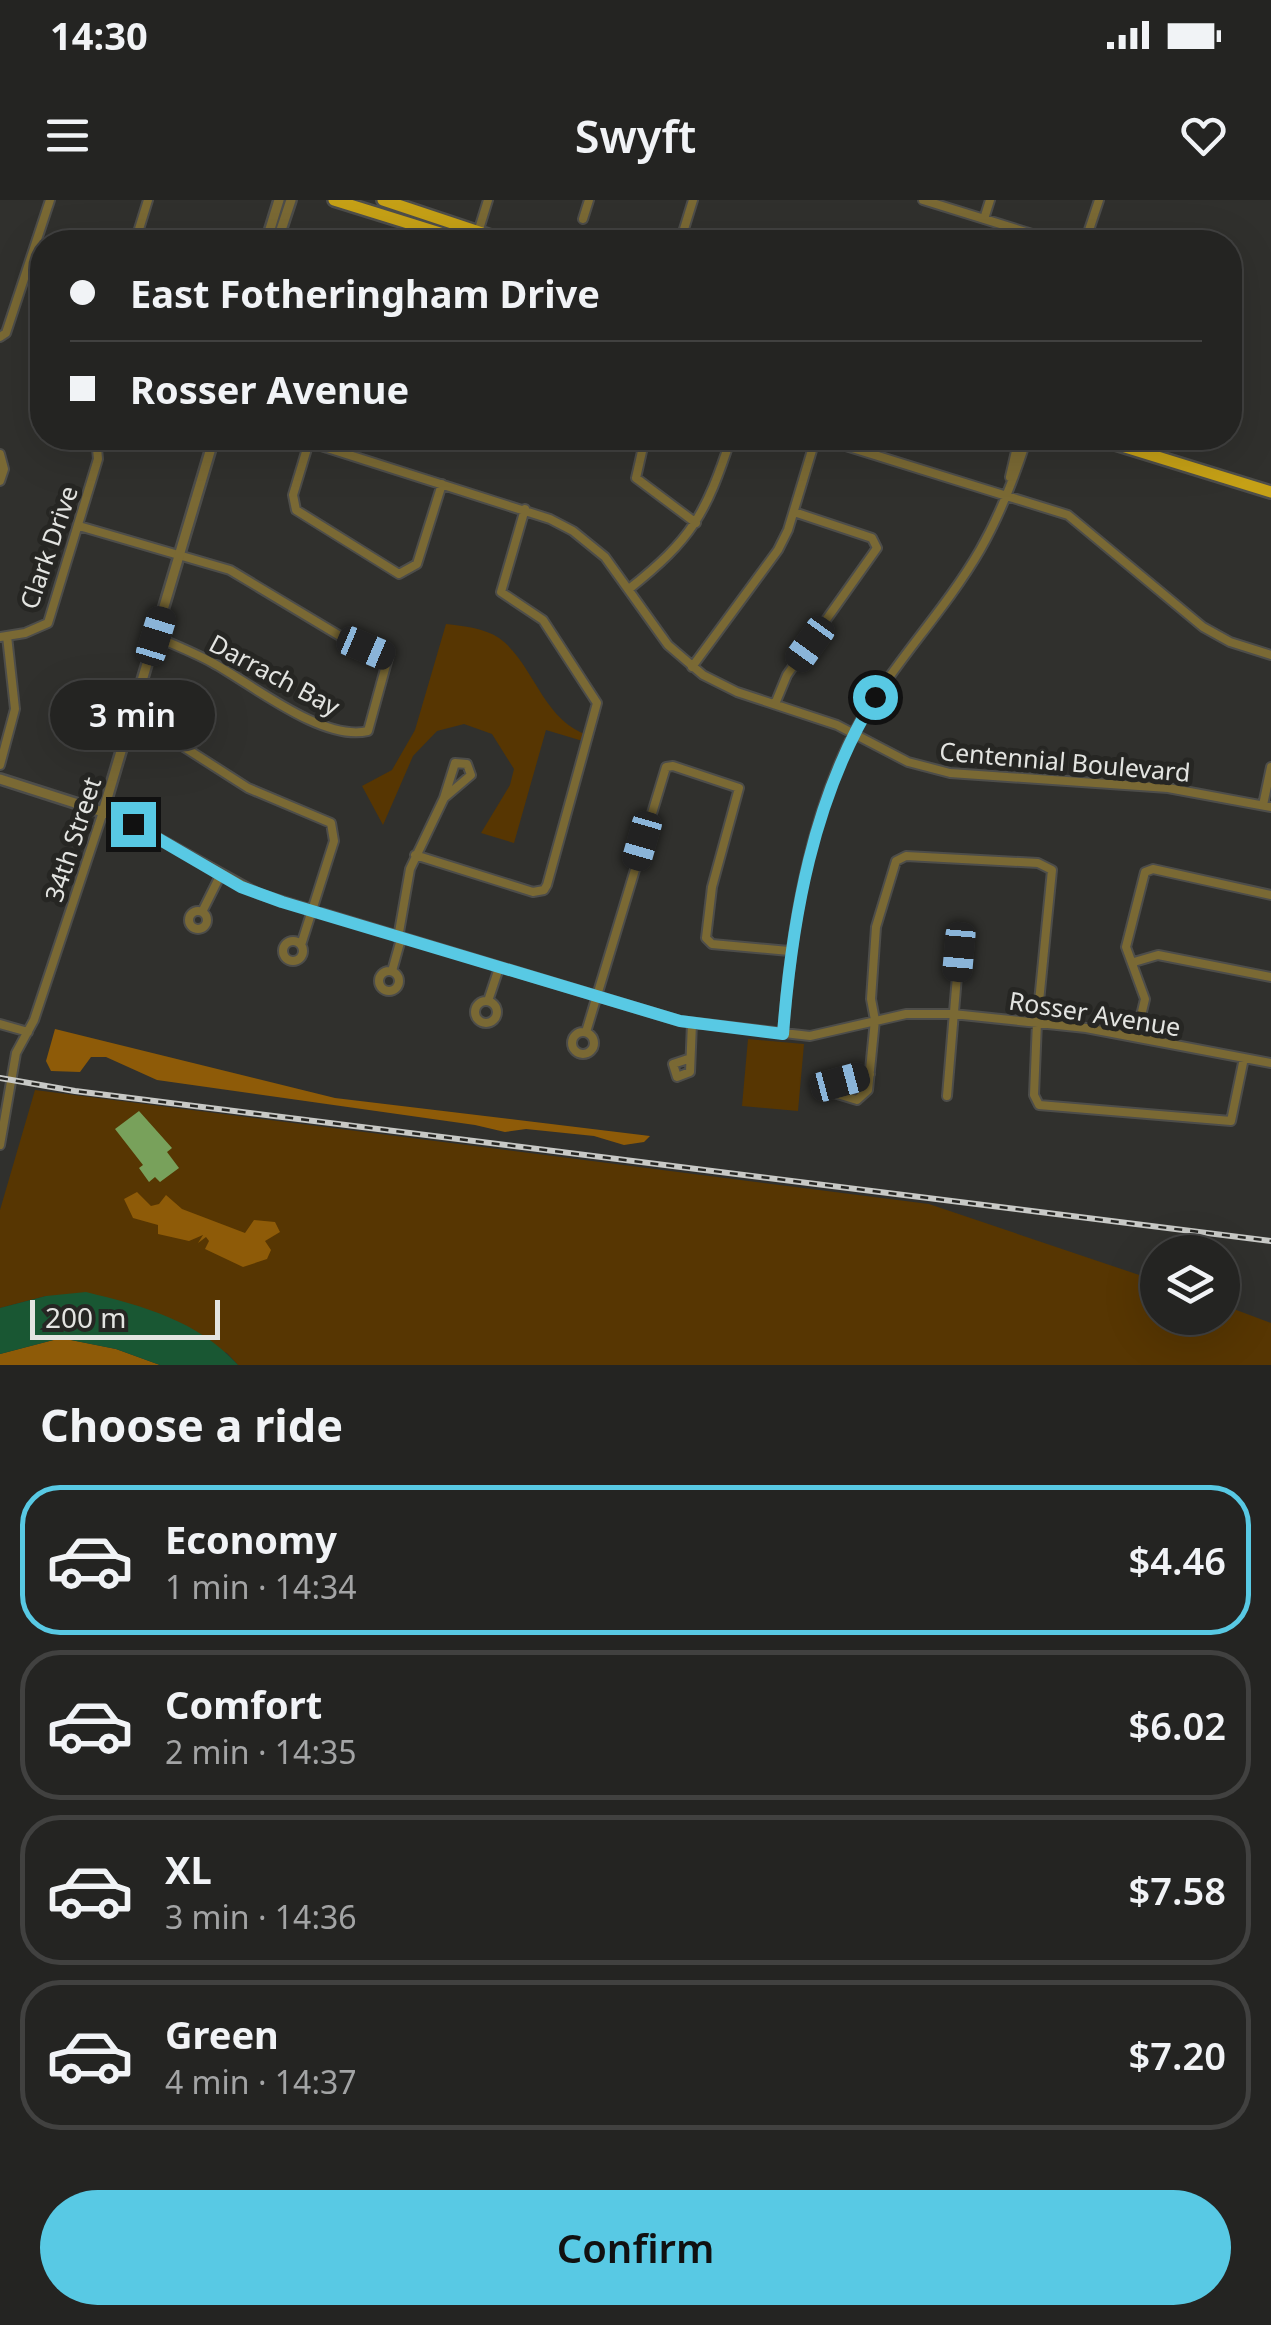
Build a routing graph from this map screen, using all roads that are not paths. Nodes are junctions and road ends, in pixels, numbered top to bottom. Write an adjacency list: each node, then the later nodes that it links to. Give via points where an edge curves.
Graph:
1 (50, 200): 15 (street)
2 (148, 200): 16 (street)
3 (279, 200): 17 (street)
4 (291, 200): 18 (street)
5 (334, 200): 19 (main road)
6 (384, 200): 20 (main road)
7 (488, 200): 21 (street)
8 (589, 200): 13 (street)
9 (693, 200): 22 (street)
10 (923, 200): 14 (street)
11 (990, 200): 14 (street)
12 (1099, 200): 24 (street)
13 (583, 219)
14 (984, 219): 23 (street)
15 (40, 230)
16 (139, 230)
17 (270, 230)
18 (281, 230)
19 (442, 230)
20 (453, 230)
21 (477, 230)
22 (684, 230)
23 (1019, 230)
24 (1089, 230)
25 (30, 260): 26 (street)
26 (0, 337)
27 (97, 450): 47 (street, Clark Drive)
28 (210, 450): 48 (street, 34th Street)
29 (307, 450): 41 (street, via 293,495 296,510 398,574 418,564)
30 (334, 450): 41 (street, Centennial Boulevard)
31 (642, 450): 46 (street, via 636,478)
32 (727, 450): 46 (street)
33 (812, 450): 45 (street)
34 (859, 450): 43 (street)
35 (1017, 450): 40 (street)
36 (1023, 450): 40 (street)
37 (1135, 450): 42 (main road)
38 (0, 454): 39 (street)
39 (0, 481)
40 (1010, 482): 43 (street)
41 (442, 484): 44 (street, Centennial Boulevard)
42 (1271, 492)
43 (1006, 495): 52 (street, via 1076,520 1211,632); 56 (street, via 979,552)
44 (525, 510): 49 (street, Centennial Boulevard, via 582,537); 63 (street, via 501,592 543,620 597,703 547,886 533,892)
45 (794, 512): 53 (street, via 778,550); 54 (street, via 872,538 878,548 787,675)
46 (696, 524): 49 (street)
47 (78, 526): 48 (street); 50 (street, Clark Drive, via 48,623)
48 (179, 555): 51 (street, 34th Street); 51 (street, Darrach Bay, via 230,570 388,658 368,731 351,735 279,704)
49 (629, 589): 53 (street, Centennial Boulevard)
50 (3, 636): 57 (street, via 15,709)
51 (156, 636): 55 (street, 34th Street)
52 (1271, 655)
53 (692, 667): 54 (street, Centennial Boulevard, via 726,688)
54 (776, 704): 56 (street, Centennial Boulevard)
55 (130, 722): 62 (street, 34th Street); 66 (street, via 162,733 248,788 331,823 334,842)
56 (854, 733): 61 (street, Centennial Boulevard, via 940,772 1168,788); 70 (street, via 804,878)
57 (0, 765)
58 (1271, 767): 61 (street)
59 (0, 779): 62 (street, Rosser Avenue)
60 (444, 798): 60 (street, via 471,775 467,764 455,764); 63 (street)
61 (1267, 806)
62 (102, 812): 64 (street, Rosser Avenue); 83 (street, 34th Street)
63 (415, 855): 68 (street)
64 (220, 876): 66 (street, Rosser Avenue); 67 (street)
65 (1271, 895): 72 (street, via 1152,869 1127,938)
66 (312, 911): 68 (street, Rosser Avenue); 69 (street)
67 (202, 912)
68 (400, 938): 73 (street, Rosser Avenue); 74 (street)
69 (300, 945)
70 (789, 951): 76 (street, via 706,938 712,887 739,788 673,766 661,774); 85 (street)
71 (959, 952): 78 (street)
72 (1134, 962): 75 (street, via 1158,955); 86 (street, via 1146,998)
73 (499, 968): 76 (street, Rosser Avenue); 77 (street)
74 (392, 972)
75 (1271, 977)
76 (596, 998): 81 (street, Rosser Avenue); 84 (street)
77 (488, 1001)
78 (953, 1014): 79 (street, Rosser Avenue); 80 (street, Rosser Avenue); 91 (street)
79 (875, 1020): 80 (street, via 876,927 896,861 906,856 1038,863 1052,870); 85 (street, Rosser Avenue, via 828,1034); 90 (street)
80 (1036, 1022): 86 (street, Rosser Avenue); 87 (street, via 1034,1095 1045,1106 1224,1122 1234,1116)
81 (692, 1023): 85 (street, Rosser Avenue); 88 (street)
82 (0, 1024): 83 (street)
83 (28, 1032): 92 (street, 34th Street, via 11,1078)
84 (586, 1032)
85 (783, 1034)
86 (1136, 1038): 87 (street, Rosser Avenue)
87 (1244, 1058): 89 (street, Rosser Avenue)
88 (688, 1059)
89 (1271, 1063)
90 (870, 1074): 90 (street, via 840,1082 834,1093 861,1099)
91 (947, 1096)
92 (0, 1146)

